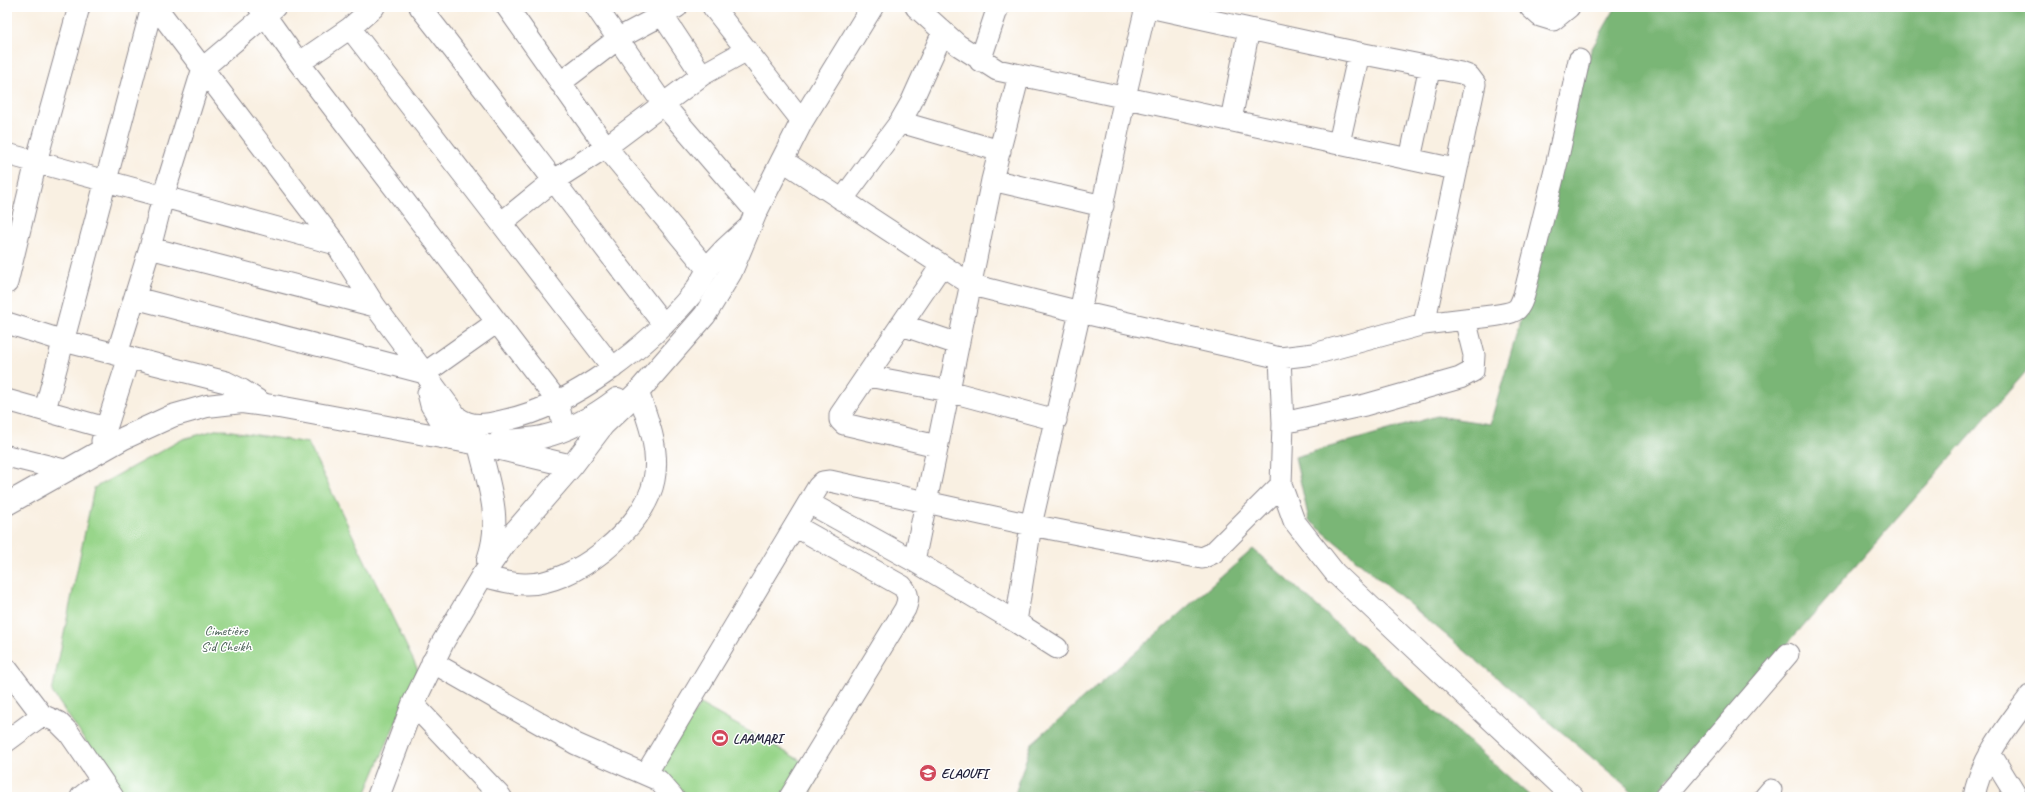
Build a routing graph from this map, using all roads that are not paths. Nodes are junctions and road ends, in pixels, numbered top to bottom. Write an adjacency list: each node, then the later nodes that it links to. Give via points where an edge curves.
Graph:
1 (79, 7): 44 (street)
2 (152, 7): 48 (street)
3 (156, 7): 29 (street)
4 (374, 7): 19 (street)
5 (420, 7): 47 (street)
6 (507, 7): 32 (street)
7 (596, 7): 22 (street)
8 (713, 7): 23 (street)
9 (872, 7): 36 (main road)
10 (916, 7): 21 (street)
11 (998, 7): 25 (street)
12 (1146, 7): 33 (street)
13 (1149, 7): 16 (street)
14 (1530, 7): 15 (street, via 1540,16 1553,20)
15 (1570, 7)
16 (1170, 9): 20 (street)
17 (266, 10): 27 (street); 29 (street)
18 (666, 10): 22 (street); 30 (street)
19 (350, 28): 27 (street); 53 (street)
20 (1249, 29): 24 (street); 35 (street)
21 (943, 32): 25 (street); 37 (street)
22 (619, 38): 32 (street); 34 (street)
23 (747, 50): 30 (street); 36 (street)
24 (1359, 53): 28 (street); 38 (street)
25 (980, 60): 31 (street, via 997,70)
26 (1579, 60): 63 (street, via 1557,162 1522,300 1516,310 1509,313)
27 (299, 63): 65 (street)
28 (1430, 66): 42 (street); 45 (street, via 1465,74 1475,84)
29 (203, 68): 49 (street); 54 (street)
30 (702, 75): 34 (street)
31 (1019, 75): 33 (street); 40 (street)
32 (560, 83): 39 (street)
33 (1125, 97): 35 (street); 51 (street)
34 (663, 104): 39 (street); 52 (street)
35 (1231, 120): 38 (street)
36 (802, 121): 43 (main road)
37 (900, 122): 40 (street); 50 (street)
38 (1339, 143): 42 (street)
39 (606, 147): 47 (street); 57 (street)
40 (1000, 151): 46 (street)
41 (7, 154): 44 (street)
42 (1410, 159): 45 (street)
43 (782, 160): 50 (street); 52 (main road)
44 (36, 162): 48 (street); 58 (street)
45 (1456, 170): 66 (street)
46 (992, 180): 51 (street); 59 (street)
47 (552, 181): 53 (street); 67 (street)
48 (106, 182): 49 (street); 69 (street)
49 (163, 197): 54 (street); 55 (street)
50 (842, 200): 56 (street)
51 (1103, 206): 62 (street)
52 (753, 219): 57 (street, via 725,247); 73 (main road, via 731,272 705,315)
53 (501, 223): 74 (street)
54 (336, 244): 61 (street)
55 (150, 248): 60 (street); 61 (street)
56 (941, 266): 59 (street); 68 (street)
57 (708, 270): 67 (street, via 693,294)
58 (7, 283)
59 (972, 285): 62 (street); 70 (street)
60 (135, 298): 71 (street); 75 (street)
61 (375, 306): 75 (street)
62 (1080, 312): 72 (street); 83 (street)
63 (1465, 319): 66 (street); 84 (street, via 1474,355 1473,371 1468,375 1365,405)
64 (7, 322): 69 (street)
65 (497, 322): 75 (street); 80 (street)
66 (1424, 324): 72 (street, via 1314,354)
67 (664, 325): 74 (street)
68 (902, 325): 70 (street); 76 (street)
69 (64, 341): 71 (street); 82 (street)
70 (958, 344): 77 (street)
71 (123, 356): 81 (street, via 226,382); 85 (street)
72 (1280, 358): 84 (street)
73 (660, 366): 78 (main road); 86 (main road, via 607,406)
74 (613, 368): 80 (street)
75 (426, 374): 80 (street, via 457,417 469,425 488,425 519,418); 87 (street, via 426,388 431,405)
76 (868, 376): 77 (street); 89 (street, via 840,415 840,420 844,424)
77 (948, 391): 83 (street); 89 (street)
78 (638, 392): 92 (main road, via 603,425); 101 (street, via 651,428 656,461 654,481 638,514 628,527 608,547 583,566 560,577 524,584)
79 (7, 400): 82 (street)
80 (558, 402): 86 (street)
81 (265, 405): 87 (main road); 90 (main road, via 242,402 207,406 172,416)
82 (45, 410): 85 (street)
83 (1056, 420): 98 (street)
84 (1283, 422): 94 (street)
85 (106, 428): 90 (street)
86 (564, 429): 88 (main road, via 542,437)
87 (452, 439): 88 (main road)
88 (479, 444): 92 (main road); 101 (main road, via 493,500 496,527 494,544)
89 (937, 446): 95 (street)
90 (98, 453): 93 (main road)
91 (7, 456): 93 (street)
92 (572, 466): 101 (main road, via 506,542)
93 (64, 470): 97 (main road)
94 (1281, 485): 98 (street, via 1213,553 1202,558); 119 (street, via 1294,521 1335,573)
95 (926, 500): 96 (street, via 830,481 823,482 818,487); 98 (street); 100 (street)
96 (809, 503): 99 (street); 100 (street)
97 (7, 504)
98 (1031, 524): 102 (street)
99 (795, 526): 112 (street); 118 (street, via 902,586 907,592 908,600 905,609)
100 (914, 561): 102 (street)
101 (482, 576): 105 (main road)
102 (1016, 622): 103 (street)
103 (1057, 648)
104 (1788, 654): 120 (street)
105 (432, 662): 108 (main road); 112 (street, via 576,744)
106 (7, 669): 109 (street)
107 (2030, 696): 111 (street)
108 (412, 704): 115 (main road); 116 (street)
109 (42, 715): 110 (street); 113 (street, via 58,722 69,733)
110 (7, 742)
111 (1990, 753): 121 (street, via 1977,781); 122 (street)
112 (646, 774): 117 (street, via 658,780)
113 (107, 789): 114 (street)
114 (81, 797)
115 (378, 797)
116 (502, 797)
117 (673, 797)
118 (790, 797)
119 (1573, 797)
120 (1665, 797)
121 (1974, 797)
122 (2017, 797)

